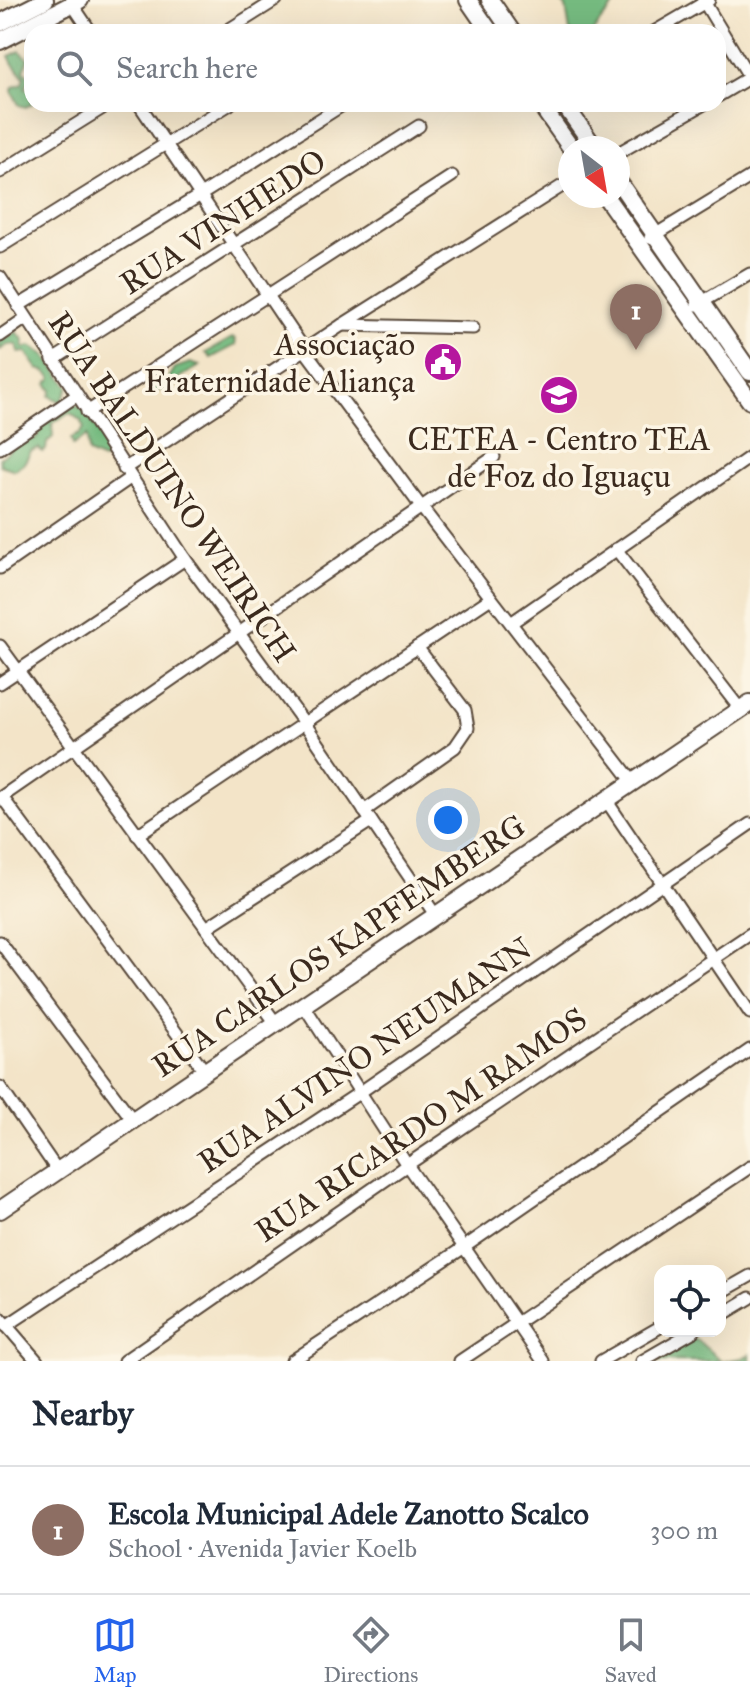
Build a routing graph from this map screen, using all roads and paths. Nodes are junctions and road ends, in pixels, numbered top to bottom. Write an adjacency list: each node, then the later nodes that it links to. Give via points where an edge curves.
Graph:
1 (45, 0): 7 (street)
2 (276, 0): 10 (street)
3 (468, 0): 11 (street)
4 (490, 0): 12 (street)
5 (74, 1): 8 (street); 9 (street)
6 (706, 1): 13 (street); 14 (street)
7 (0, 23)
8 (31, 24)
9 (87, 24)
10 (238, 24)
11 (484, 24)
12 (506, 24)
13 (667, 24)
14 (719, 24)
15 (24, 28): 17 (street)
16 (726, 36): 18 (street)
17 (0, 41)
18 (750, 77): 19 (street)
19 (726, 91)
20 (96, 112): 32 (street)
21 (144, 112): 30 (street)
22 (217, 112): 30 (street)
23 (331, 112): 36 (street)
24 (546, 112): 28 (street)
25 (570, 112): 29 (street)
26 (690, 112): 31 (street)
27 (419, 126): 42 (street, RUA VINHEDO)
28 (563, 136)
29 (587, 136)
30 (165, 143): 36 (street); 41 (street)
31 (630, 146)
32 (0, 172)
33 (452, 176): 45 (street)
34 (750, 177): 39 (street)
35 (558, 189): 49 (street)
36 (199, 196): 42 (street); 46 (street)
37 (630, 199): 39 (street)
38 (614, 208): 40 (street)
39 (655, 235): 40 (street); 47 (street)
40 (640, 245): 47 (street)
41 (0, 247)
42 (233, 247): 45 (street); 53 (street, RUA VINHEDO)
43 (750, 274): 47 (street)
44 (0, 277): 46 (street, RUA BALDUINO WEIRICH)
45 (267, 297): 52 (street); 57 (street)
46 (18, 306): 48 (street, RUA BALDUINO WEIRICH)
47 (694, 308): 54 (street)
48 (26, 318): 51 (street); 53 (street, RUA BALDUINO WEIRICH)
49 (342, 325): 50 (street); 52 (street)
50 (473, 328)
51 (0, 336)
52 (304, 349): 61 (street); 62 (street)
53 (53, 360): 55 (street, RUA BALDUINO WEIRICH)
54 (746, 376): 56 (street)
55 (76, 396): 57 (street, RUA BALDUINO WEIRICH); 58 (street)
56 (750, 401)
57 (87, 412): 61 (street, RUA BALDUINO WEIRICH)
58 (0, 448)
59 (494, 457): 62 (street)
60 (750, 457): 63 (street)
61 (127, 473): 64 (street, RUA BALDUINO WEIRICH); 65 (street)
62 (422, 508): 66 (street); 68 (street)
63 (616, 549): 67 (street); 73 (street)
64 (185, 559): 68 (street, RUA BALDUINO WEIRICH); 71 (street)
65 (0, 568)
66 (491, 598): 67 (street); 70 (street)
67 (511, 623): 76 (street)
68 (240, 634): 74 (street, RUA BALDUINO WEIRICH); 75 (street)
69 (0, 646): 71 (street)
70 (417, 647): 74 (street); 79 (street, via 465,710 468,728 455,747)
71 (17, 671): 72 (street); 75 (street)
72 (0, 683)
73 (745, 706): 76 (street, RUA CARLOS KAPFEMBERG)
74 (305, 724): 79 (street, RUA BALDUINO WEIRICH); 81 (street)
75 (73, 748): 77 (street); 81 (street)
76 (633, 782): 78 (street, RUA CARLOS KAPFEMBERG)
77 (1, 798): 92 (street)
78 (606, 800): 82 (street); 83 (street, RUA CARLOS KAPFEMBERG)
79 (367, 816): 83 (street, RUA BALDUINO WEIRICH); 84 (street)
80 (750, 824): 82 (street, RUA ALVINO NEUMANN)
81 (137, 835): 84 (street)
82 (662, 883): 87 (street); 94 (street, RUA ALVINO NEUMANN)
83 (436, 916): 88 (street, RUA CARLOS KAPFEMBERG)
84 (206, 928): 90 (street)
85 (750, 934): 87 (street, RUA RICARDO M RAMOS)
86 (0, 942): 95 (street)
87 (713, 958): 89 (street); 96 (street, RUA RICARDO M RAMOS)
88 (303, 1004): 90 (street, RUA CARLOS KAPFEMBERG); 94 (street)
89 (750, 1013)
90 (275, 1022): 92 (street, RUA CARLOS KAPFEMBERG)
91 (750, 1050): 100 (street)
92 (204, 1070): 95 (street, RUA CARLOS KAPFEMBERG)
93 (0, 1087): 98 (street)
94 (359, 1093): 96 (street); 105 (street, RUA ALVINO NEUMANN)
95 (132, 1119): 98 (street, RUA CARLOS KAPFEMBERG)
96 (407, 1165): 100 (street); 110 (street, RUA RICARDO M RAMOS)
97 (750, 1167): 106 (street)
98 (57, 1170): 99 (street, RUA CARLOS KAPFEMBERG)
99 (0, 1210)
100 (463, 1248): 106 (street); 111 (street)
101 (750, 1276): 102 (street)
102 (726, 1290)
103 (750, 1298): 104 (street)
104 (726, 1312)
105 (3, 1322): 109 (street)
106 (516, 1323): 112 (street); 113 (street)
107 (654, 1330): 114 (street)
108 (684, 1337): 115 (street)
109 (37, 1361)
110 (124, 1361)
111 (292, 1361)
112 (460, 1361)
113 (543, 1361)
114 (601, 1361)
115 (642, 1361)

